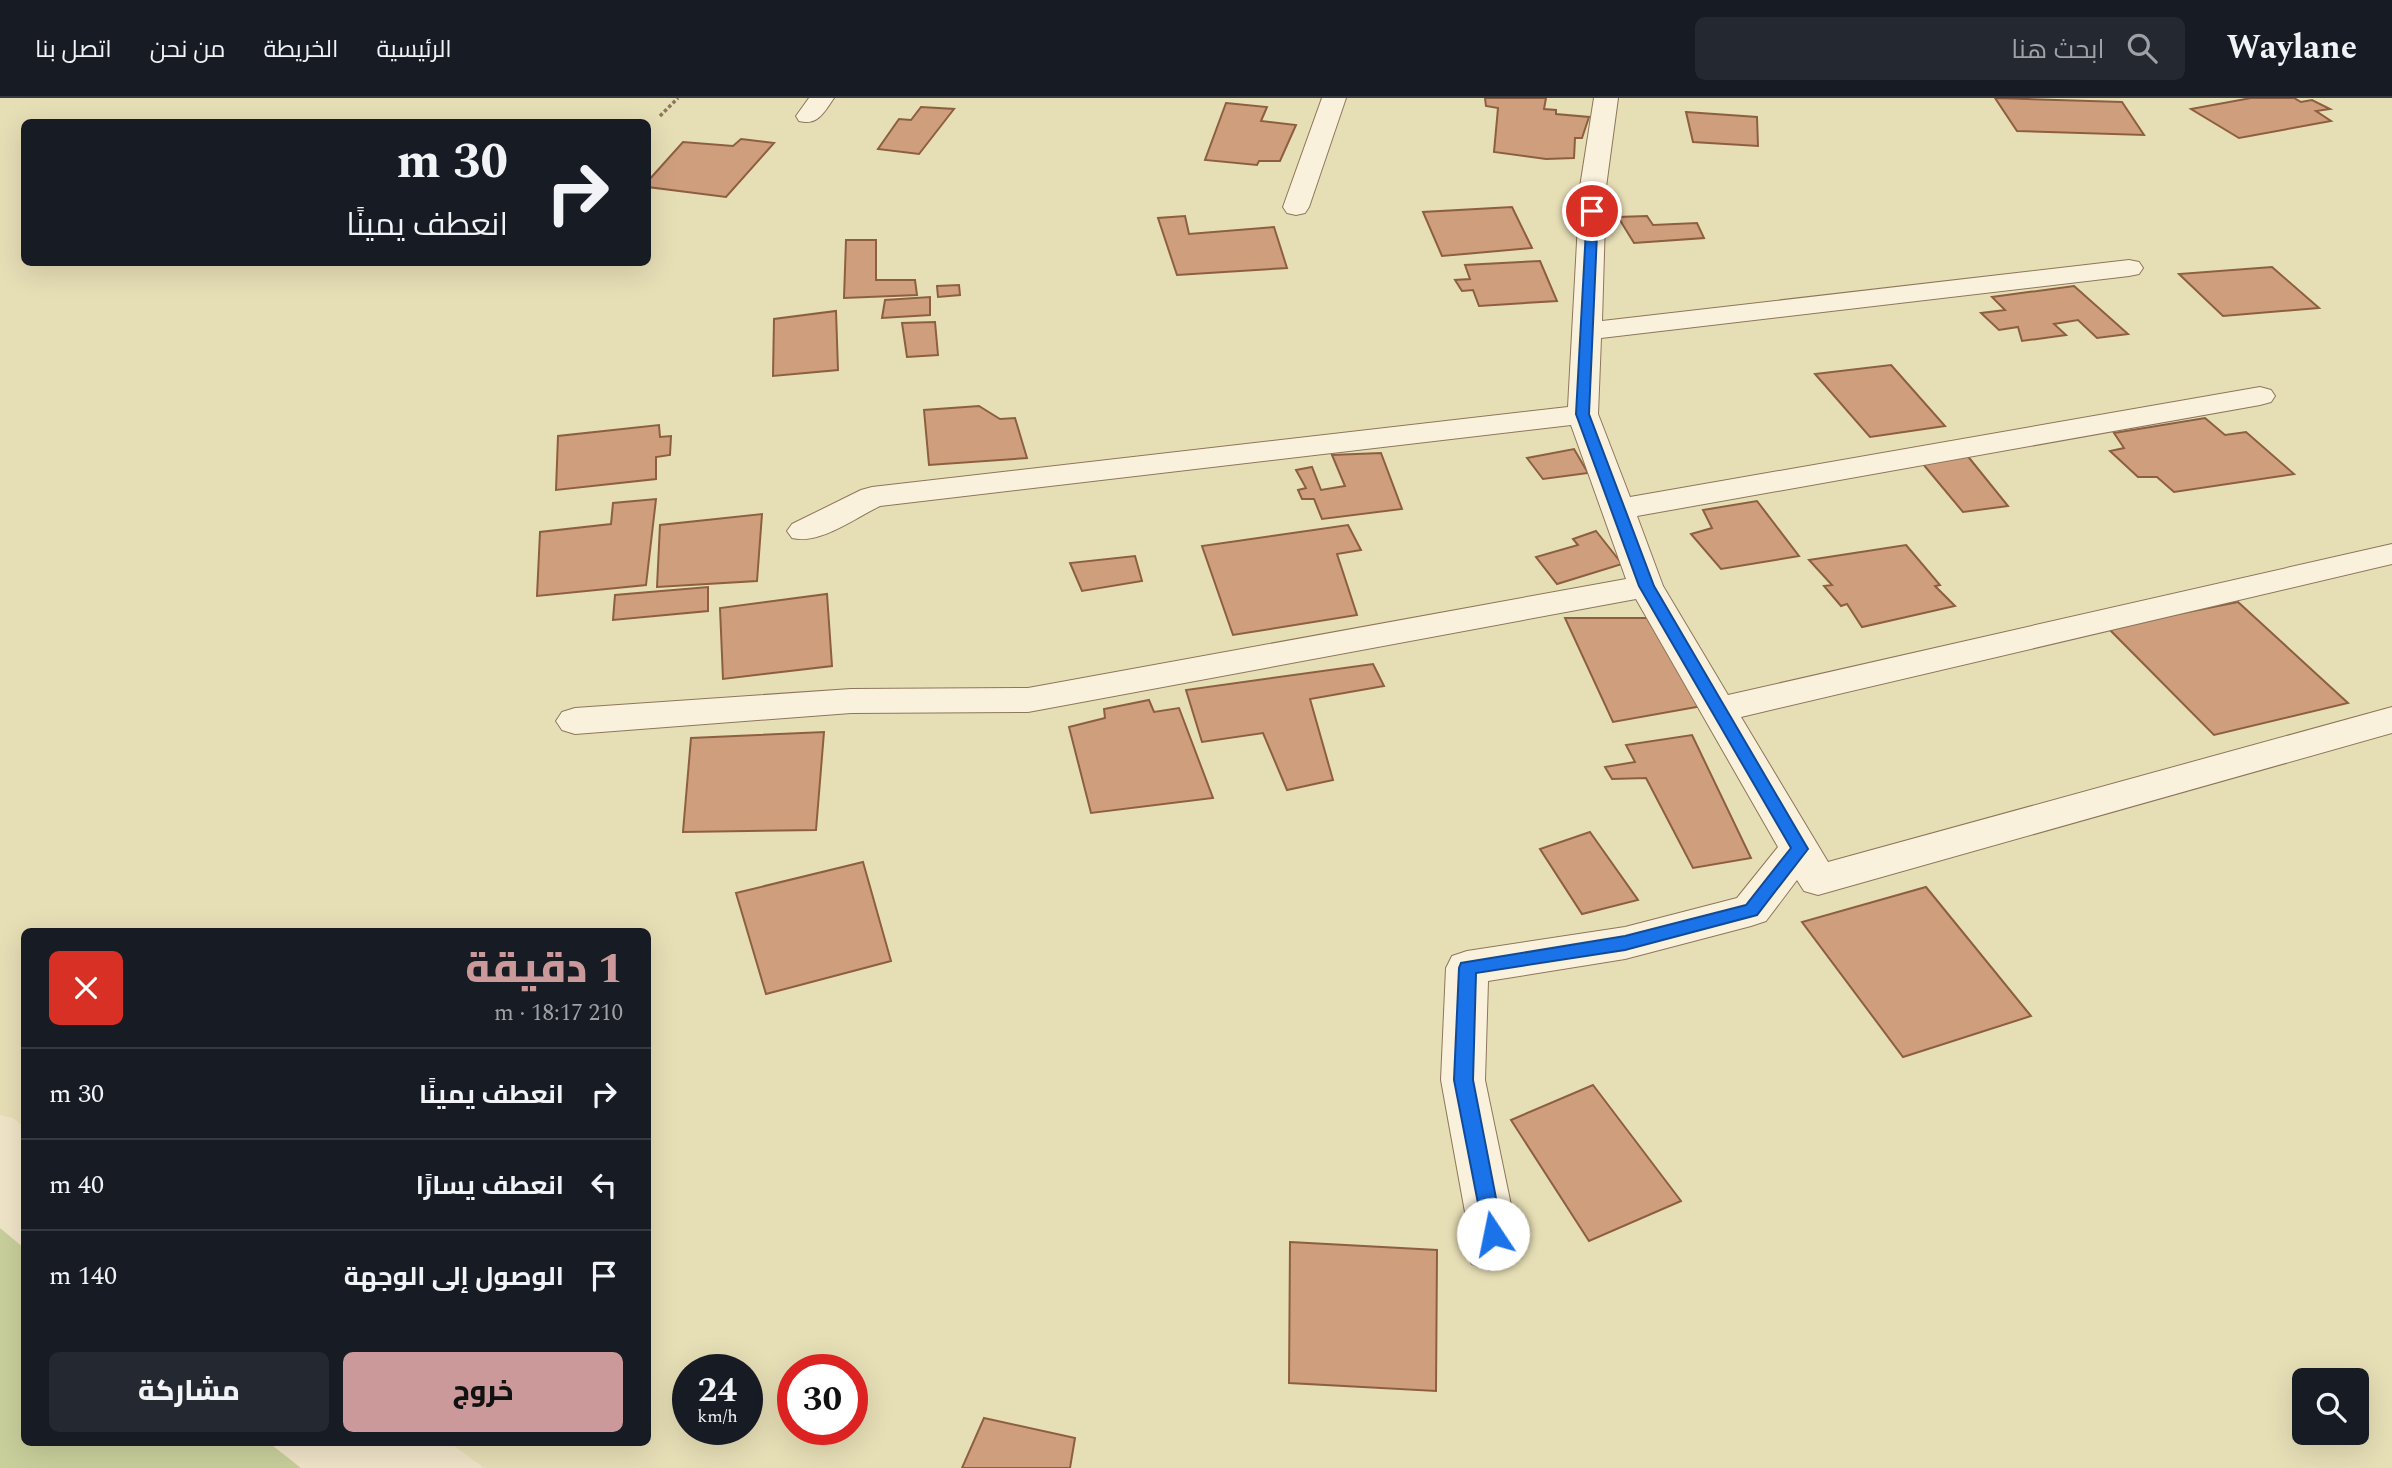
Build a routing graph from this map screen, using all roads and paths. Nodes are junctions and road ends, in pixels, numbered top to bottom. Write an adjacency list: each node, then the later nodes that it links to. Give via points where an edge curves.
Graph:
1 (678, 98): 4 (path)
2 (1334, 98): 5 (street)
3 (1606, 98): 7 (street, via 1593,187)
4 (660, 116)
5 (1296, 207)
6 (2129, 268): 7 (street)
7 (1587, 331): 9 (street)
8 (2260, 396): 10 (street)
9 (1583, 414): 10 (street); 11 (street, via 872,497)
10 (1618, 509): 13 (street)
11 (804, 531)
12 (2392, 554): 14 (street)
13 (1646, 586): 14 (street); 15 (street, via 1028,701 852,701)
14 (1718, 710): 17 (street)
15 (575, 720)
16 (2392, 720): 17 (street, via 1818,880)
17 (1799, 849): 18 (street, via 1751,910 1625,943 1467,968 1464,1080 1493,1234)
18 (1489, 1249)

